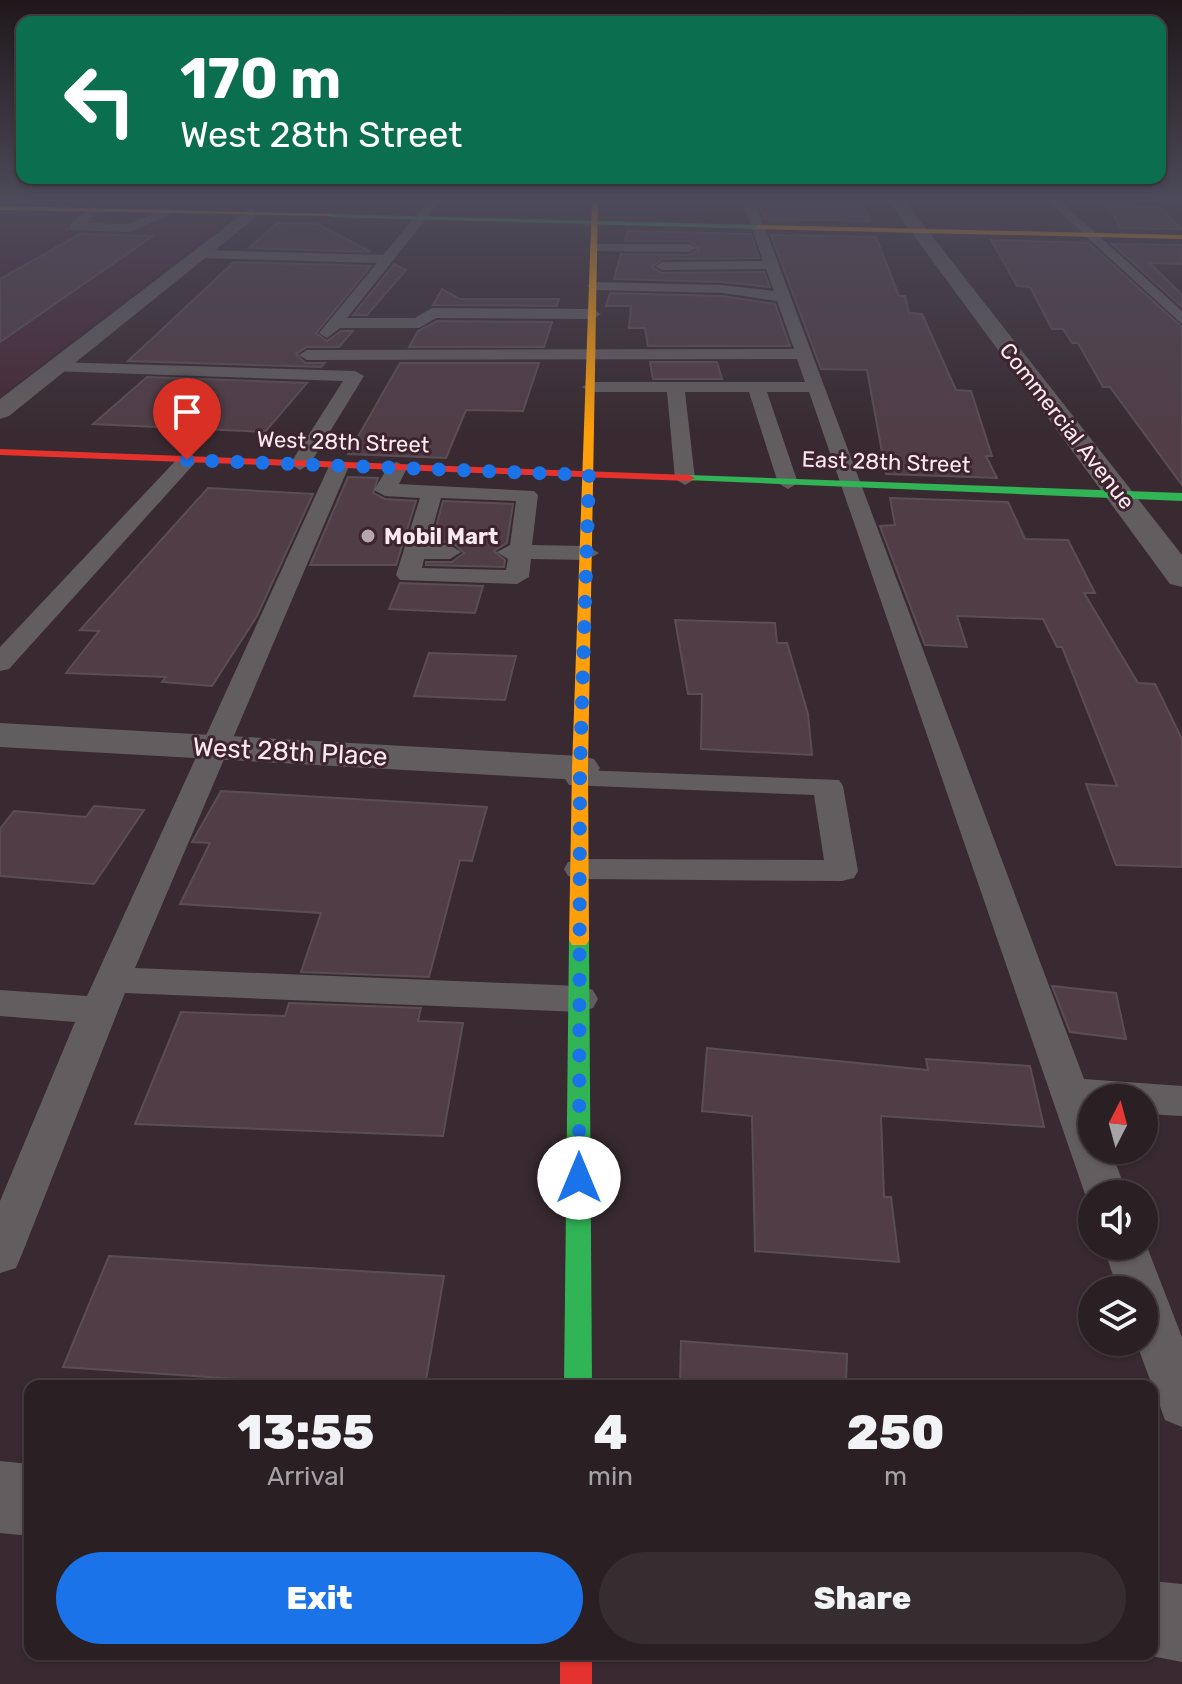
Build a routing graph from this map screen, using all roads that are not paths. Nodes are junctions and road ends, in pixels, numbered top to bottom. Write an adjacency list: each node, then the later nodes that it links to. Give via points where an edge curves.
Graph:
1 (168, 278): 15 (street)
2 (374, 278): 11 (lane)
3 (593, 278): 7 (street)
4 (774, 278): 8 (lane)
5 (953, 278): 31 (street, Commercial Avenue)
6 (1137, 278): 10 (lane)
7 (589, 291): 8 (lane, via 722,289); 9 (street)
8 (783, 297): 12 (lane)
9 (593, 314): 11 (lane, via 432,313 419,323); 14 (street)
10 (1182, 319)
11 (335, 323): 13 (lane)
12 (803, 354): 14 (lane); 20 (lane)
13 (307, 355): 14 (lane); 16 (lane)
14 (592, 355): 17 (street)
15 (55, 367): 16 (lane); 21 (street)
16 (292, 374): 24 (lane, via 355,376)
17 (591, 387): 18 (lane); 27 (street)
18 (675, 387): 19 (lane); 28 (lane)
19 (756, 387): 20 (lane); 29 (lane)
20 (815, 387): 30 (lane)
21 (0, 411)
22 (0, 452): 23 (street, West 28th Street)
23 (187, 460): 24 (street, West 28th Street); 37 (lane)
24 (300, 464): 25 (street, West 28th Street)
25 (339, 466): 26 (street, West 28th Street); 39 (lane)
26 (397, 468): 27 (street, West 28th Street); 33 (lane, via 385,490)
27 (589, 475): 28 (street, East 28th Street); 35 (street)
28 (685, 479): 29 (street, East 28th Street)
29 (788, 483): 30 (street, East 28th Street)
30 (850, 485): 31 (street, East 28th Street); 45 (lane)
31 (1120, 495): 32 (street, East 28th Street); 36 (street, Commercial Avenue)
32 (1182, 497)
33 (423, 522): 33 (lane, via 453,533); 34 (lane, via 527,495); 34 (lane, via 408,575 517,577)
34 (516, 534): 35 (lane)
35 (587, 553): 40 (street)
36 (1182, 577)
37 (0, 663)
38 (0, 735): 39 (street, West 28th Place)
39 (216, 747): 40 (street, West 28th Place); 42 (lane)
40 (580, 774): 41 (street); 41 (lane, via 828,786 842,871)
41 (580, 869): 43 (street)
42 (105, 995): 43 (lane); 44 (lane); 50 (lane)
43 (580, 999): 52 (street)
44 (0, 1003)
45 (1070, 1093): 46 (lane); 49 (lane)
46 (1078, 1094)
47 (1158, 1100): 48 (lane)
48 (1182, 1101)
49 (1101, 1180)
50 (0, 1254)
51 (1158, 1337): 53 (lane)
52 (578, 1380)
53 (1182, 1403)
54 (0, 1497): 55 (street)
55 (24, 1499)
56 (1158, 1621): 57 (street)
57 (1182, 1623)
58 (576, 1660): 59 (street)
59 (576, 1684)

